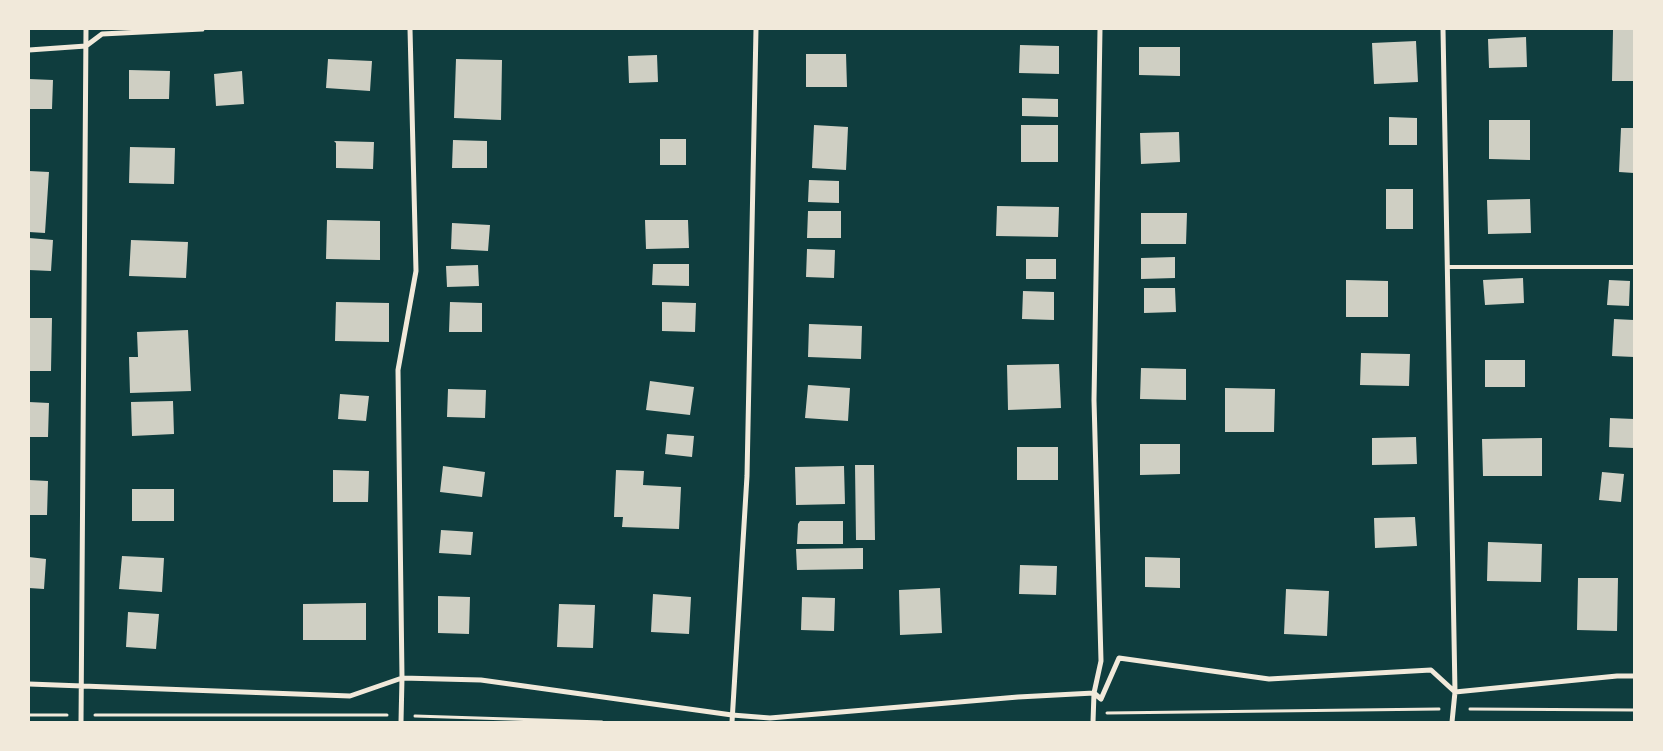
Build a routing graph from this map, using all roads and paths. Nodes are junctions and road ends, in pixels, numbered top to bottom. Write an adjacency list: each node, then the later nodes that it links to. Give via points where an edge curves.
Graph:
1 (86, 29): 7 (street)
2 (202, 29): 7 (street, via 102,34)
3 (410, 29): 12 (street, via 416,271 398,370)
4 (756, 29): 23 (street, via 747,476)
5 (1100, 29): 16 (street, via 1094,400 1101,661)
6 (1443, 29): 9 (street)
7 (86, 46): 8 (street); 14 (street)
8 (29, 50)
9 (1447, 267): 10 (lane); 15 (street)
10 (1634, 267)
11 (1634, 676): 15 (street)
12 (402, 678): 14 (street, via 350,696); 22 (street); 23 (street, via 481,680)
13 (29, 684): 14 (street)
14 (82, 686): 21 (street)
15 (1455, 692): 16 (street, via 1431,670 1269,679 1119,658 1101,699); 17 (street)
16 (1094, 694): 19 (street); 23 (street, via 770,718)
17 (1453, 708): 18 (path); 19 (path); 29 (street)
18 (1634, 710)
19 (1093, 714): 28 (street)
20 (29, 715): 21 (path)
21 (82, 715): 22 (path); 24 (street)
22 (401, 715): 25 (street); 26 (path)
23 (732, 715): 27 (street)
24 (82, 722)
25 (401, 722)
26 (602, 722)
27 (732, 722)
28 (1093, 722)
29 (1452, 722)

